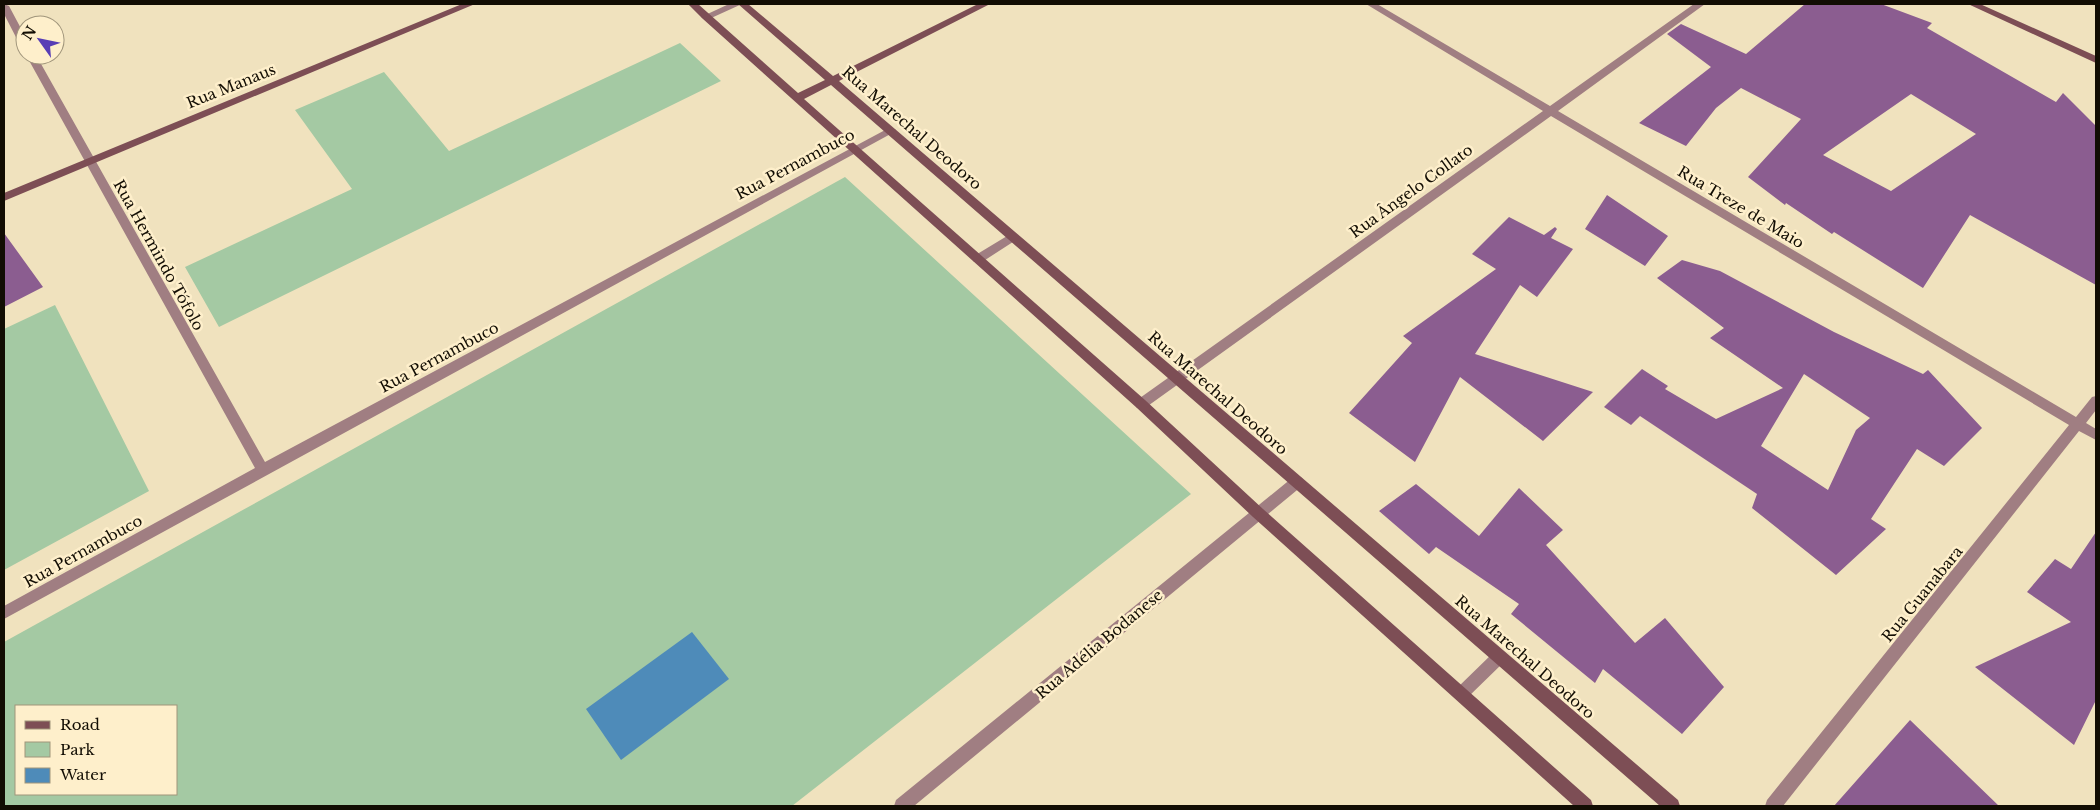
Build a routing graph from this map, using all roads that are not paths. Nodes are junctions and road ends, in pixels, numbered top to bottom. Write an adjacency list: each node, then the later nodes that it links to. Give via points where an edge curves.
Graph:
1 (470, 4): 19 (street, Rua Manaus)
2 (693, 4): 10 (street)
3 (737, 4): 10 (street)
4 (743, 4): 14 (street, Rua Marechal Deodoro)
5 (985, 4): 14 (street)
6 (1371, 4): 16 (street, Rua Treze de Maio)
7 (1700, 4): 16 (street, Rua Ângelo Collato)
8 (1973, 4): 12 (street)
9 (4, 6): 11 (street)
10 (706, 17): 15 (street)
11 (15, 26)
12 (2096, 60)
13 (36, 65): 19 (street, Rua Hermindo Tófolo)
14 (832, 81): 15 (street); 17 (street, Rua Marechal Deodoro)
15 (797, 98): 18 (street)
16 (1549, 111): 23 (street, Rua Ângelo Collato); 26 (street, Rua Treze de Maio)
17 (890, 132): 18 (street, Rua Pernambuco); 21 (street, Rua Marechal Deodoro)
18 (856, 150): 22 (street); 28 (street, Rua Pernambuco)
19 (89, 161): 20 (street, Rua Manaus); 28 (street, Rua Hermindo Tófolo)
20 (4, 197)
21 (1012, 237): 22 (street); 23 (street, Rua Marechal Deodoro)
22 (978, 259): 25 (street)
23 (1176, 378): 25 (street, Rua Ângelo Collato); 29 (street, Rua Marechal Deodoro)
24 (2096, 401): 26 (street, Rua Guanabara)
25 (1141, 404): 30 (street)
26 (2078, 425): 27 (street, Rua Treze de Maio); 37 (street, Rua Guanabara)
27 (2096, 435)
28 (263, 470): 31 (street, Rua Pernambuco)
29 (1297, 482): 30 (street, Rua Adélia Bodanese); 32 (street, Rua Marechal Deodoro)
30 (1258, 512): 33 (street); 34 (street, Rua Adélia Bodanese)
31 (4, 613)
32 (1499, 657): 33 (street); 36 (street, Rua Marechal Deodoro)
33 (1461, 694): 35 (street)
34 (902, 806)
35 (1585, 806)
36 (1672, 806)
37 (1773, 806)

